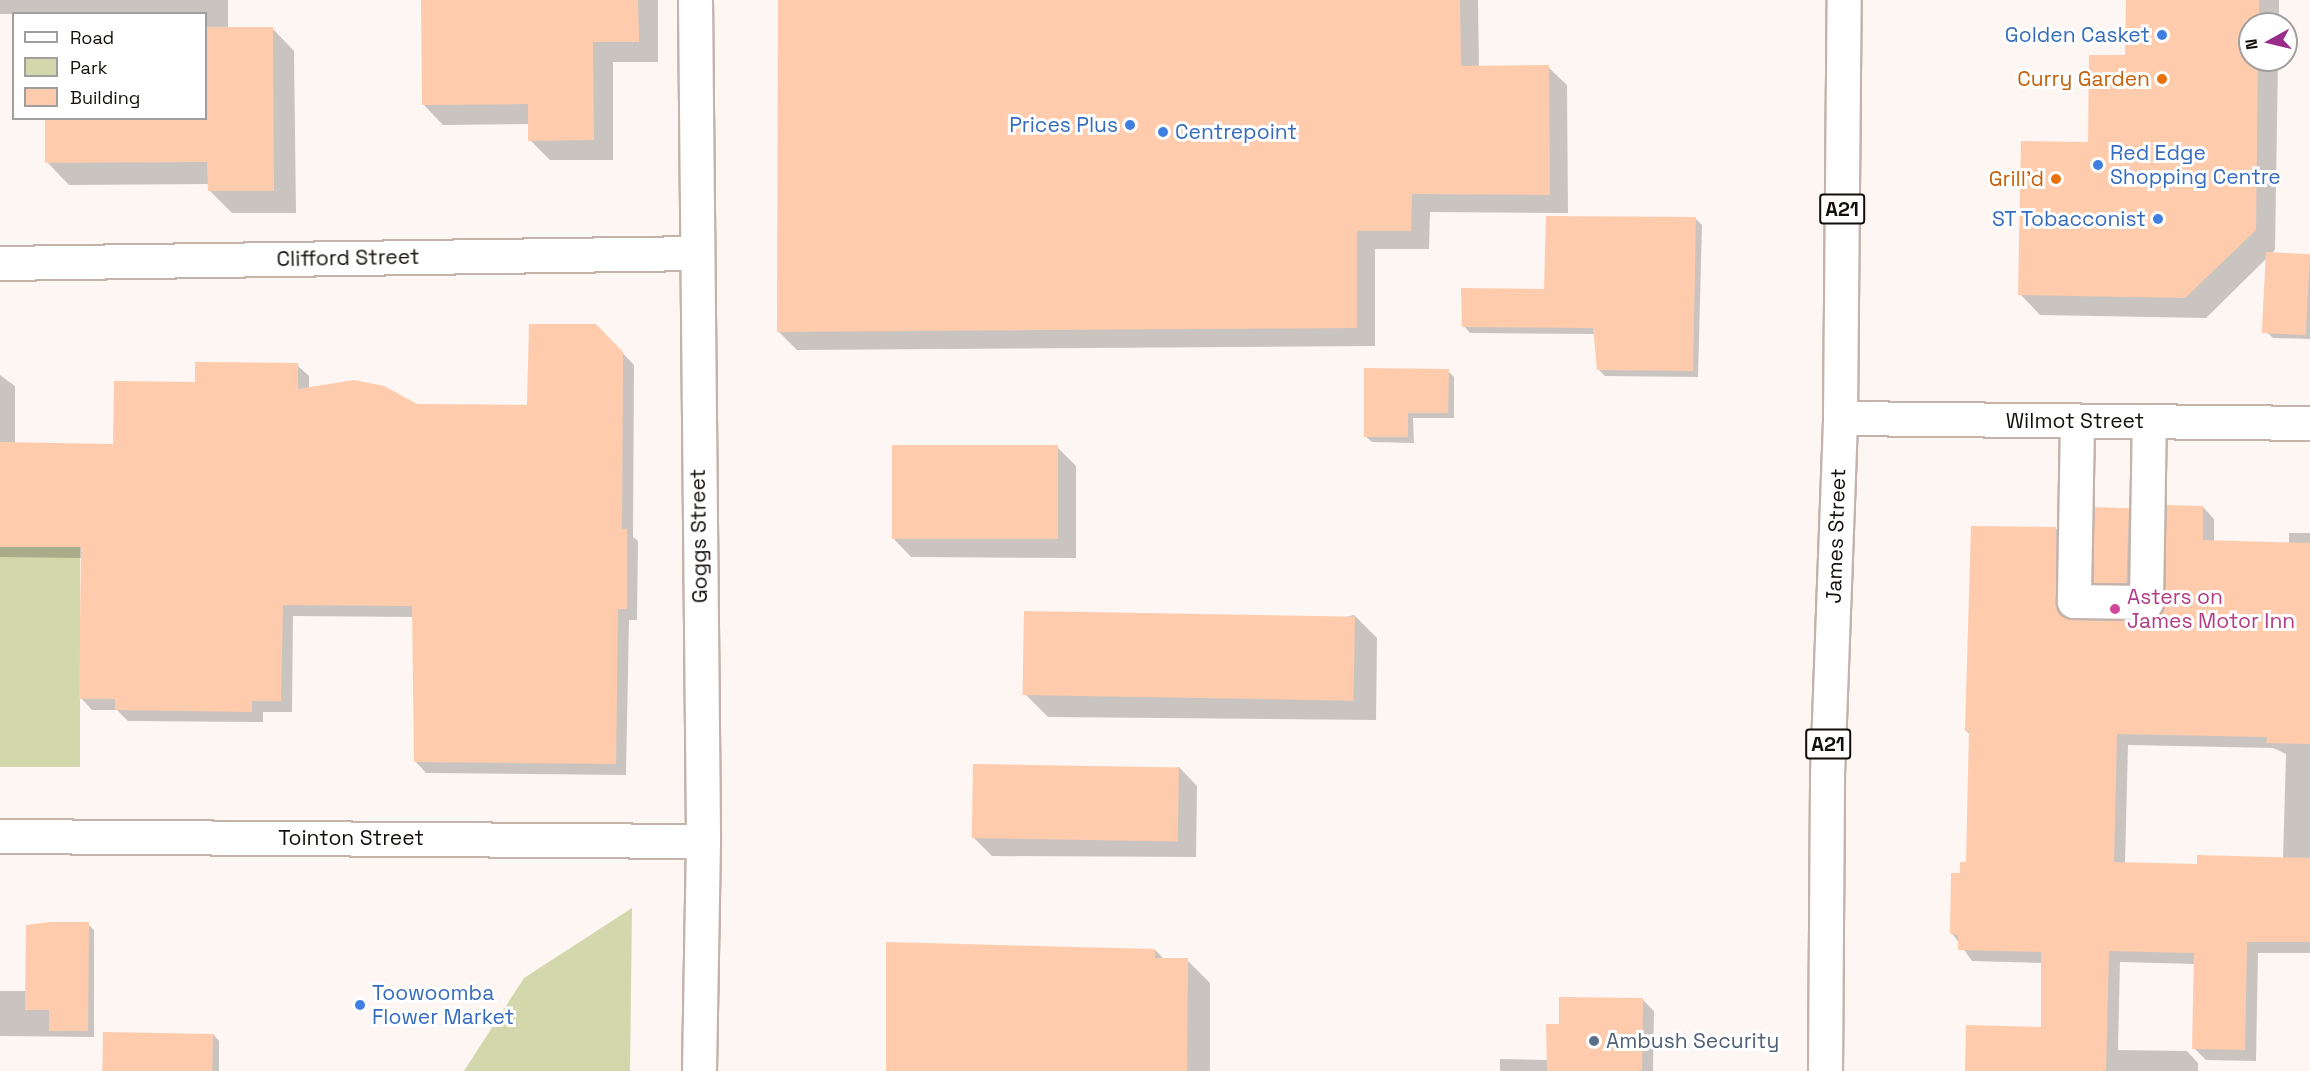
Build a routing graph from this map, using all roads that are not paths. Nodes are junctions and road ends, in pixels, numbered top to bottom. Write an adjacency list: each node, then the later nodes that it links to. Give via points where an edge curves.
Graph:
1 (695, 0): 3 (main road, Goggs Street)
2 (1844, 0): 5 (main road, James Street / A21)
3 (696, 253): 4 (main road, Clifford Street); 10 (main road, Goggs Street)
4 (0, 263)
5 (1840, 418): 6 (main road, Wilmot Street); 12 (main road, James Street / A21, via 1827,775)
6 (2077, 421): 7 (main road, Wilmot Street); 7 (main road, via 2073,601 2146,602)
7 (2149, 421): 8 (main road, Wilmot Street)
8 (2310, 423)
9 (0, 836): 10 (main road, Tointon Street)
10 (703, 841): 11 (main road, Goggs Street)
11 (699, 1071)
12 (1825, 1071)

